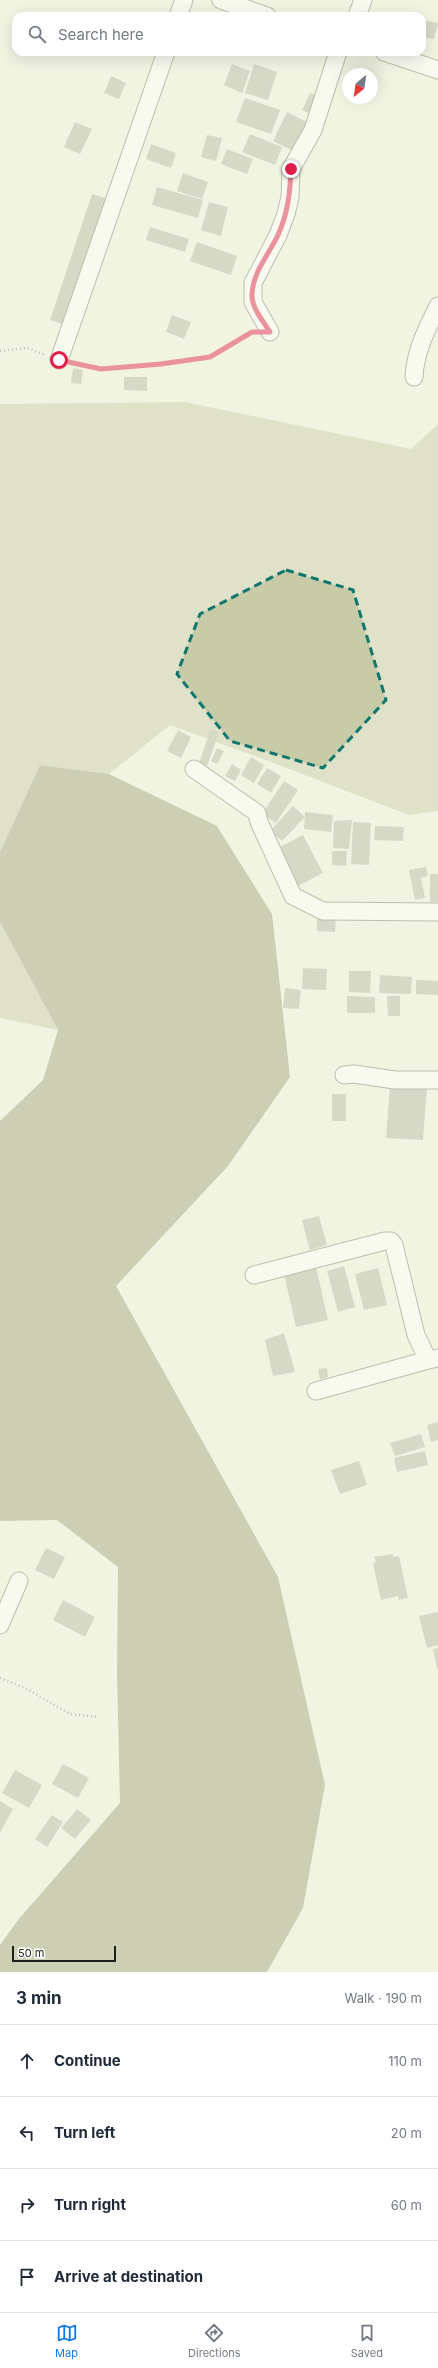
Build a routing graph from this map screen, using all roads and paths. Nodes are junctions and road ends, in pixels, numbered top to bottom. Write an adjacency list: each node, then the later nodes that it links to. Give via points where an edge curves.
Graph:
1 (184, 0): 4 (street)
2 (221, 0): 5 (street)
3 (363, 0): 6 (street)
4 (180, 12)
5 (256, 12)
6 (358, 12)
7 (165, 56): 14 (street)
8 (337, 56): 12 (street, via 313,130 291,169 290,197 286,214 254,283 253,302)
9 (396, 56): 10 (street)
10 (438, 70)
11 (438, 306): 15 (street, via 421,343 414,367)
12 (270, 332): 14 (path, via 252,332 210,357 161,364 101,369)
13 (0, 351): 14 (path, via 27,348)
14 (59, 360)
15 (414, 377)
16 (194, 769): 17 (street, via 257,813 293,896 323,911)
17 (438, 912)
18 (344, 1075): 19 (street, via 395,1080)
19 (438, 1080)
20 (254, 1275): 21 (street, via 385,1241 391,1242 394,1245 416,1335)
21 (433, 1359): 22 (street)
22 (316, 1391)
23 (19, 1581): 24 (street)
24 (0, 1625)
25 (0, 1678): 26 (path, via 27,1689 70,1714)
26 (99, 1717)

